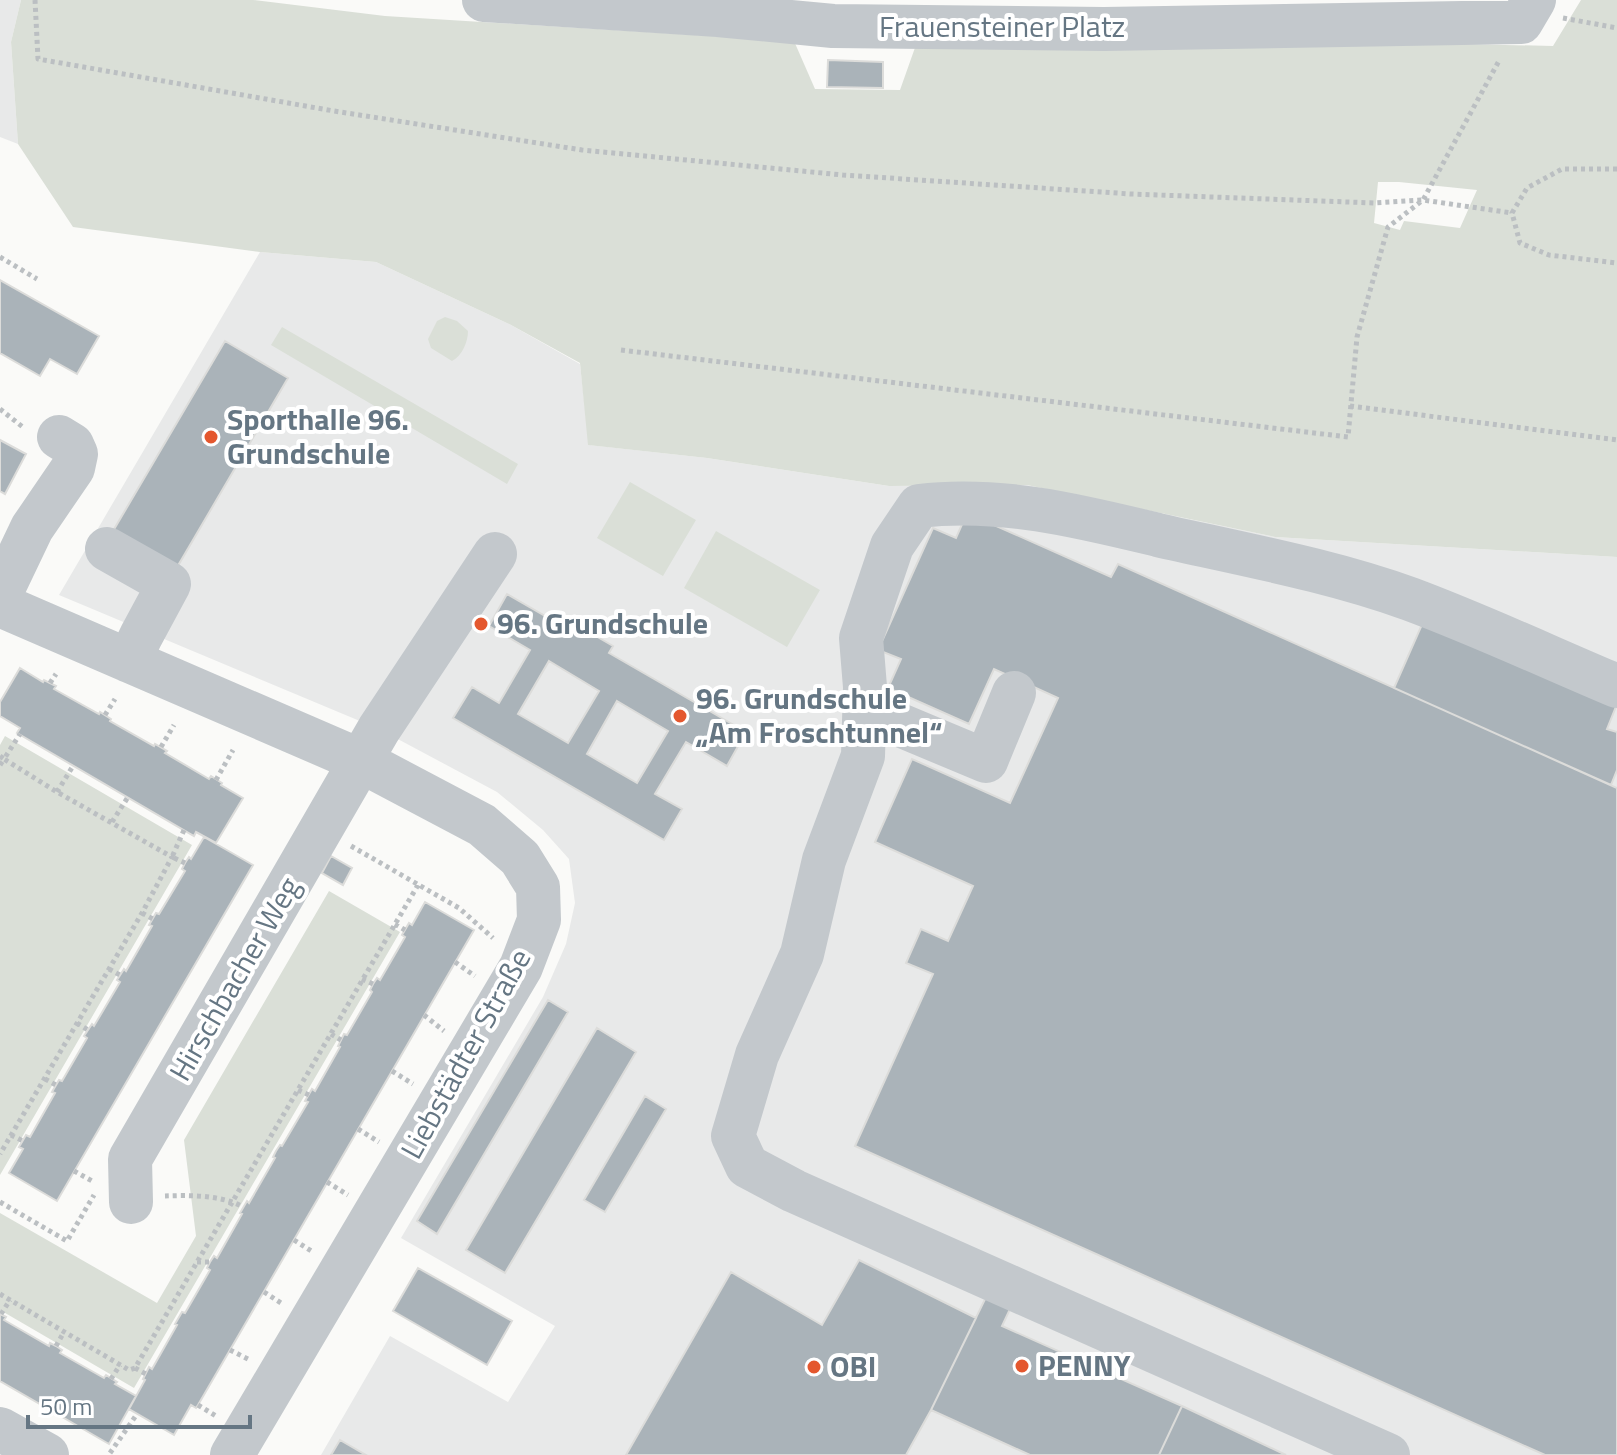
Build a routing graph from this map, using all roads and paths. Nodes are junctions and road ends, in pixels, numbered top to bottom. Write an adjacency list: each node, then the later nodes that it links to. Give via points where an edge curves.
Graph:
1 (35, 0): 8 (path, via 38,59 582,150 843,175 1131,194)
2 (484, 0): 3 (street, Frauensteiner Platz, via 718,15)
3 (833, 13): 4 (street, Frauensteiner Platz, via 1104,29)
4 (1274, 13): 5 (street, Frauensteiner Platz)
5 (1541, 14): 6 (path); 8 (path)
6 (1617, 28)
7 (1617, 169): 9 (path, via 1562,169 1527,188)
8 (1423, 200): 9 (path); 14 (path, via 1388,227 1357,337)
9 (1512, 213): 11 (path, via 1520,243 1549,255)
10 (0, 257): 12 (path)
11 (1617, 263)
12 (37, 279)
13 (621, 350): 14 (path, via 1348,437)
14 (1350, 406): 16 (path)
15 (59, 437): 19 (street, via 72,445 73,468 32,528)
16 (1617, 440)
17 (107, 549): 22 (street, via 169,584)
18 (495, 554): 33 (street, Hirschbacher Weg)
19 (0, 595)
20 (0, 605): 22 (street, Liebstädter Straße)
21 (56, 674): 23 (path)
22 (122, 680): 27 (path); 33 (street, Liebstädter Straße)
23 (50, 683)
24 (1617, 686): 26 (street, via 1409,599 1345,579 1087,518 950,502 919,506 892,546 861,638)
25 (1014, 693): 26 (street, via 986,761)
26 (864, 710): 107 (street, via 863,756 824,860 802,954 757,1055 733,1136 747,1166 808,1198)
27 (105, 715)
28 (174, 725): 30 (path)
29 (20, 734): 32 (path)
30 (161, 747)
31 (233, 750): 35 (path)
32 (1, 760): 36 (path)
33 (361, 761): 40 (street, Hirschbacher Weg); 104 (street, Liebstädter Straße, via 482,825 520,858 538,887 539,920 518,972)
34 (73, 766): 36 (path)
35 (216, 780)
36 (57, 792): 38 (path)
37 (128, 797): 38 (path)
38 (112, 822): 41 (path)
39 (184, 830): 41 (path)
40 (322, 830): 43 (path); 76 (street, Hirschbacher Weg, via 130,1159)
41 (172, 857): 42 (path); 44 (path)
42 (185, 863)
43 (418, 885): 46 (path); 48 (path, via 459,908)
44 (142, 913): 45 (path); 50 (path)
45 (153, 919)
46 (395, 924): 47 (path); 52 (path)
47 (405, 930)
48 (499, 945)
49 (455, 962): 53 (path)
50 (109, 969): 51 (path); 56 (path)
51 (120, 975)
52 (362, 979): 54 (path); 58 (path)
53 (480, 979)
54 (373, 984)
55 (424, 1015): 59 (path)
56 (77, 1023): 57 (path); 62 (path)
57 (88, 1030)
58 (331, 1034): 60 (path); 65 (path)
59 (447, 1034)
60 (341, 1040)
61 (392, 1071): 64 (path)
62 (45, 1079): 63 (path); 68 (path)
63 (56, 1085)
64 (417, 1087)
65 (298, 1090): 66 (path); 70 (path)
66 (309, 1095)
67 (358, 1129): 71 (path)
68 (11, 1135): 69 (path); 73 (path)
69 (23, 1141)
70 (266, 1145): 72 (path); 78 (path)
71 (383, 1145)
72 (276, 1151)
73 (0, 1154)
74 (74, 1171): 76 (path)
75 (327, 1182): 77 (path)
76 (120, 1195): 78 (path)
77 (352, 1198)
78 (233, 1201): 80 (path); 84 (path)
79 (0, 1202): 81 (path, via 67,1241)
80 (243, 1207)
81 (81, 1216)
82 (294, 1240): 83 (path)
83 (319, 1256)
84 (197, 1262): 85 (path); 90 (path)
85 (210, 1262)
86 (264, 1292): 89 (path)
87 (0, 1294): 88 (path)
88 (10, 1300): 91 (path); 93 (path)
89 (289, 1308)
90 (169, 1312): 92 (path); 98 (path)
91 (1, 1314)
92 (179, 1317)
93 (64, 1332): 94 (path); 97 (path)
94 (56, 1346)
95 (230, 1350): 96 (path)
96 (256, 1363)
97 (120, 1365): 98 (path); 100 (path)
98 (135, 1368): 99 (path)
99 (146, 1374)
100 (111, 1379)
101 (198, 1405): 104 (path)
102 (137, 1414): 105 (path)
103 (0, 1429): 106 (street)
104 (228, 1438)
105 (110, 1453)
106 (47, 1455)
107 (1388, 1455)

